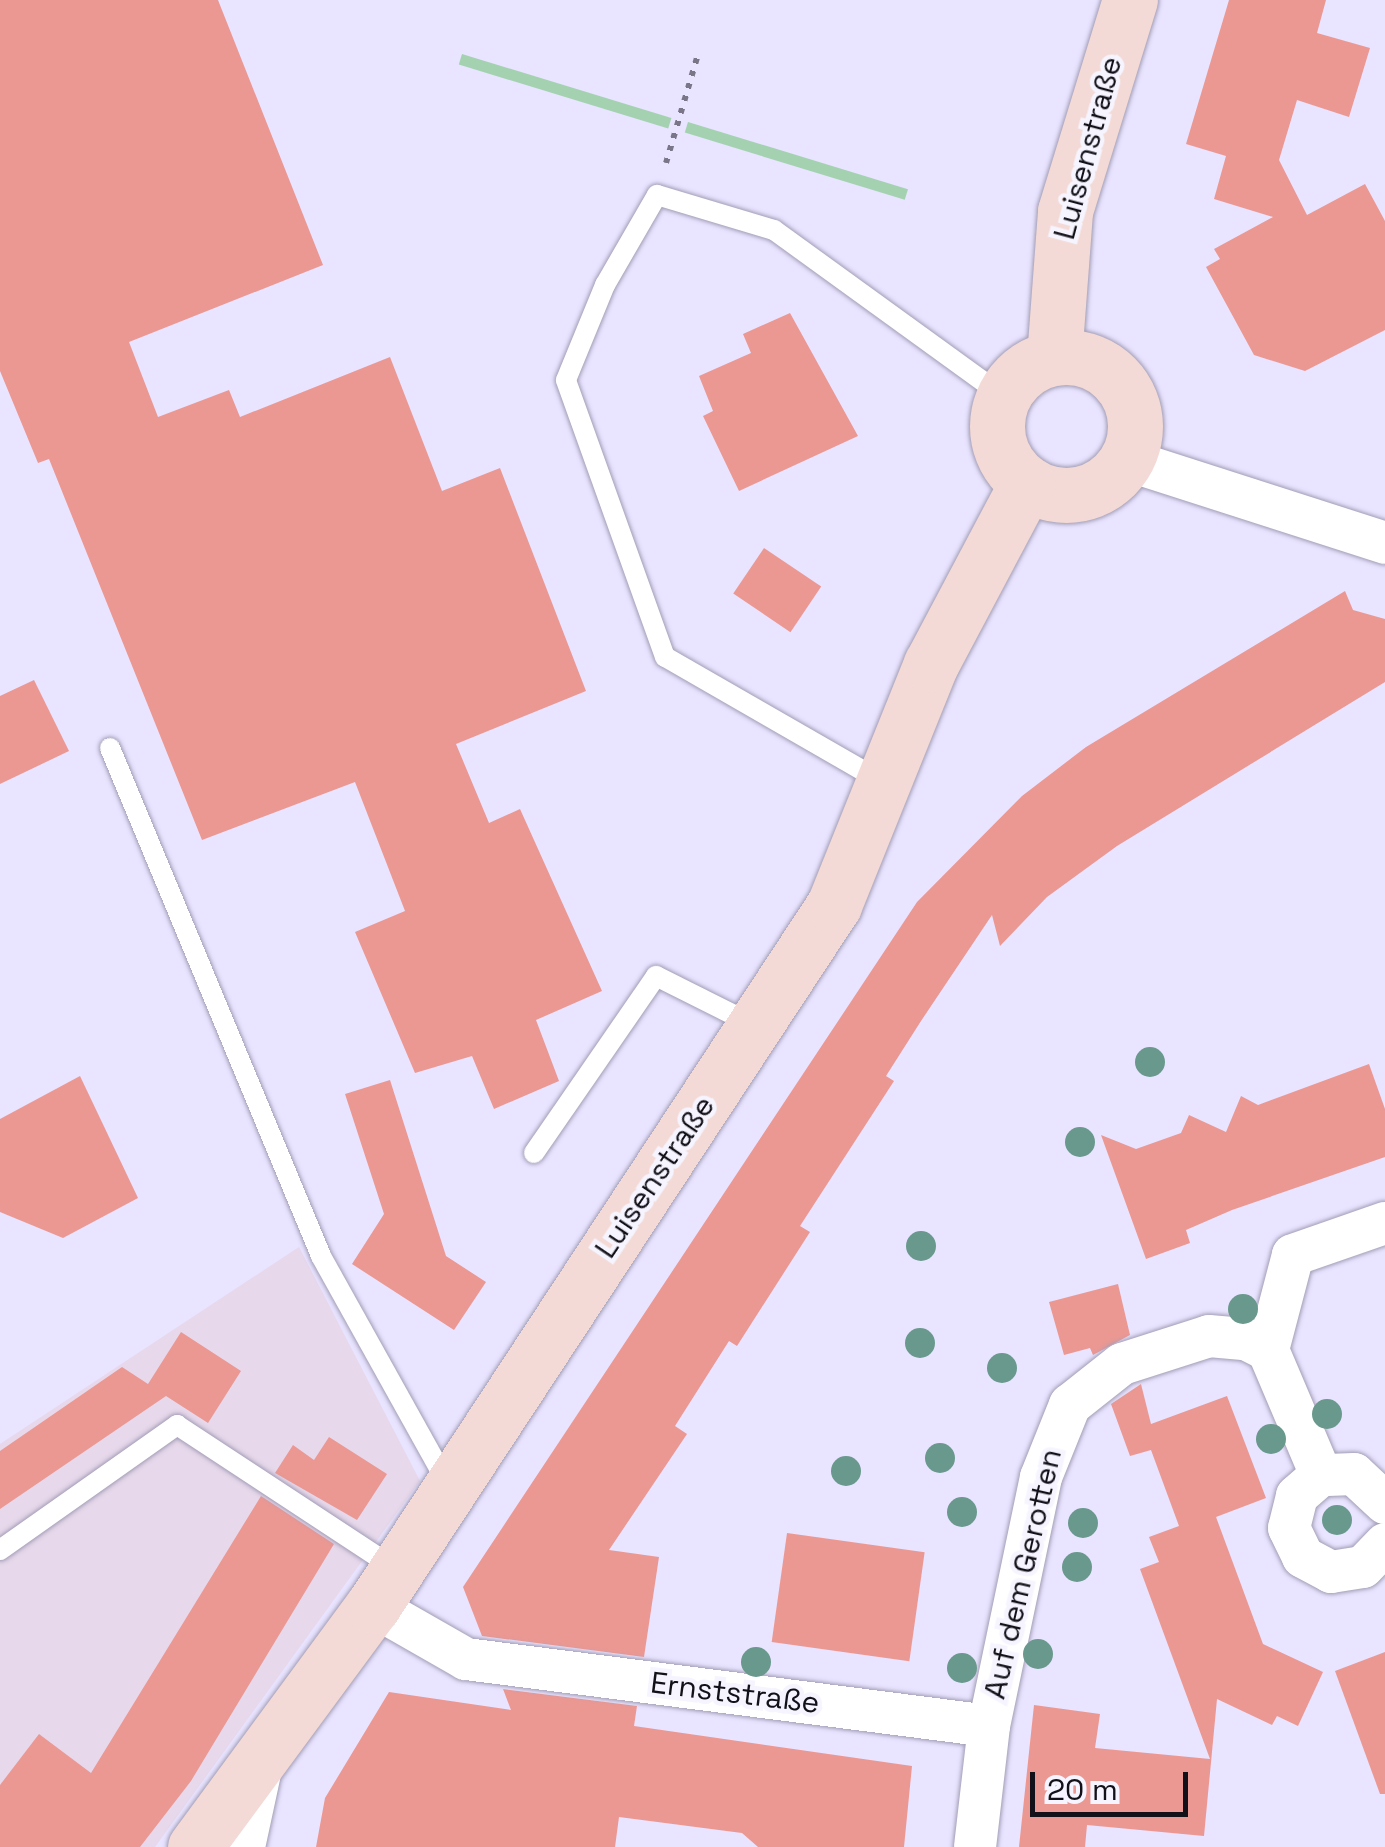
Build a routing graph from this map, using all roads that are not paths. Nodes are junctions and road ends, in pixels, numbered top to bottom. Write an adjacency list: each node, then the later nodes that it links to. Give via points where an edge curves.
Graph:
1 (1130, 0): 2 (main road, Luisenstraße, via 1065,210)
2 (1054, 358): 3 (main road); 4 (main road, via 1097,364 1129,395 1136,416)
3 (1003, 396): 5 (main road, via 1002,453); 8 (lane, via 774,230 657,195 605,285 566,380 666,657)
4 (1127, 460): 5 (main road, via 1113,478 1071,496); 6 (street)
5 (1028, 483): 8 (main road, Luisenstraße, via 931,664)
6 (1385, 543)
7 (110, 748): 14 (lane, via 322,1256)
8 (888, 783): 9 (main road, Luisenstraße, via 834,905)
9 (756, 1026): 10 (lane, via 656,976); 14 (main road, Luisenstraße)
10 (534, 1153)
11 (1385, 1223): 12 (street, via 1292,1255)
12 (1268, 1350): 13 (street); 19 (street, Auf dem Gerotten, via 1209,1336 1122,1364 1070,1405 1040,1478)
13 (1320, 1475): 15 (street, via 1354,1474); 16 (street, via 1291,1511 1303,1557 1347,1572)
14 (449, 1486): 18 (main road, Luisenstraße)
15 (1385, 1502)
16 (1385, 1544)
17 (0, 1550): 18 (lane, via 177,1425)
18 (385, 1588): 19 (street, Ernststraße, via 466,1659); 20 (main road, Luisenstraße)
19 (989, 1726): 23 (street)
20 (262, 1764): 21 (main road); 22 (street, Luisenstraße)
21 (195, 1847)
22 (244, 1847)
23 (976, 1847)

